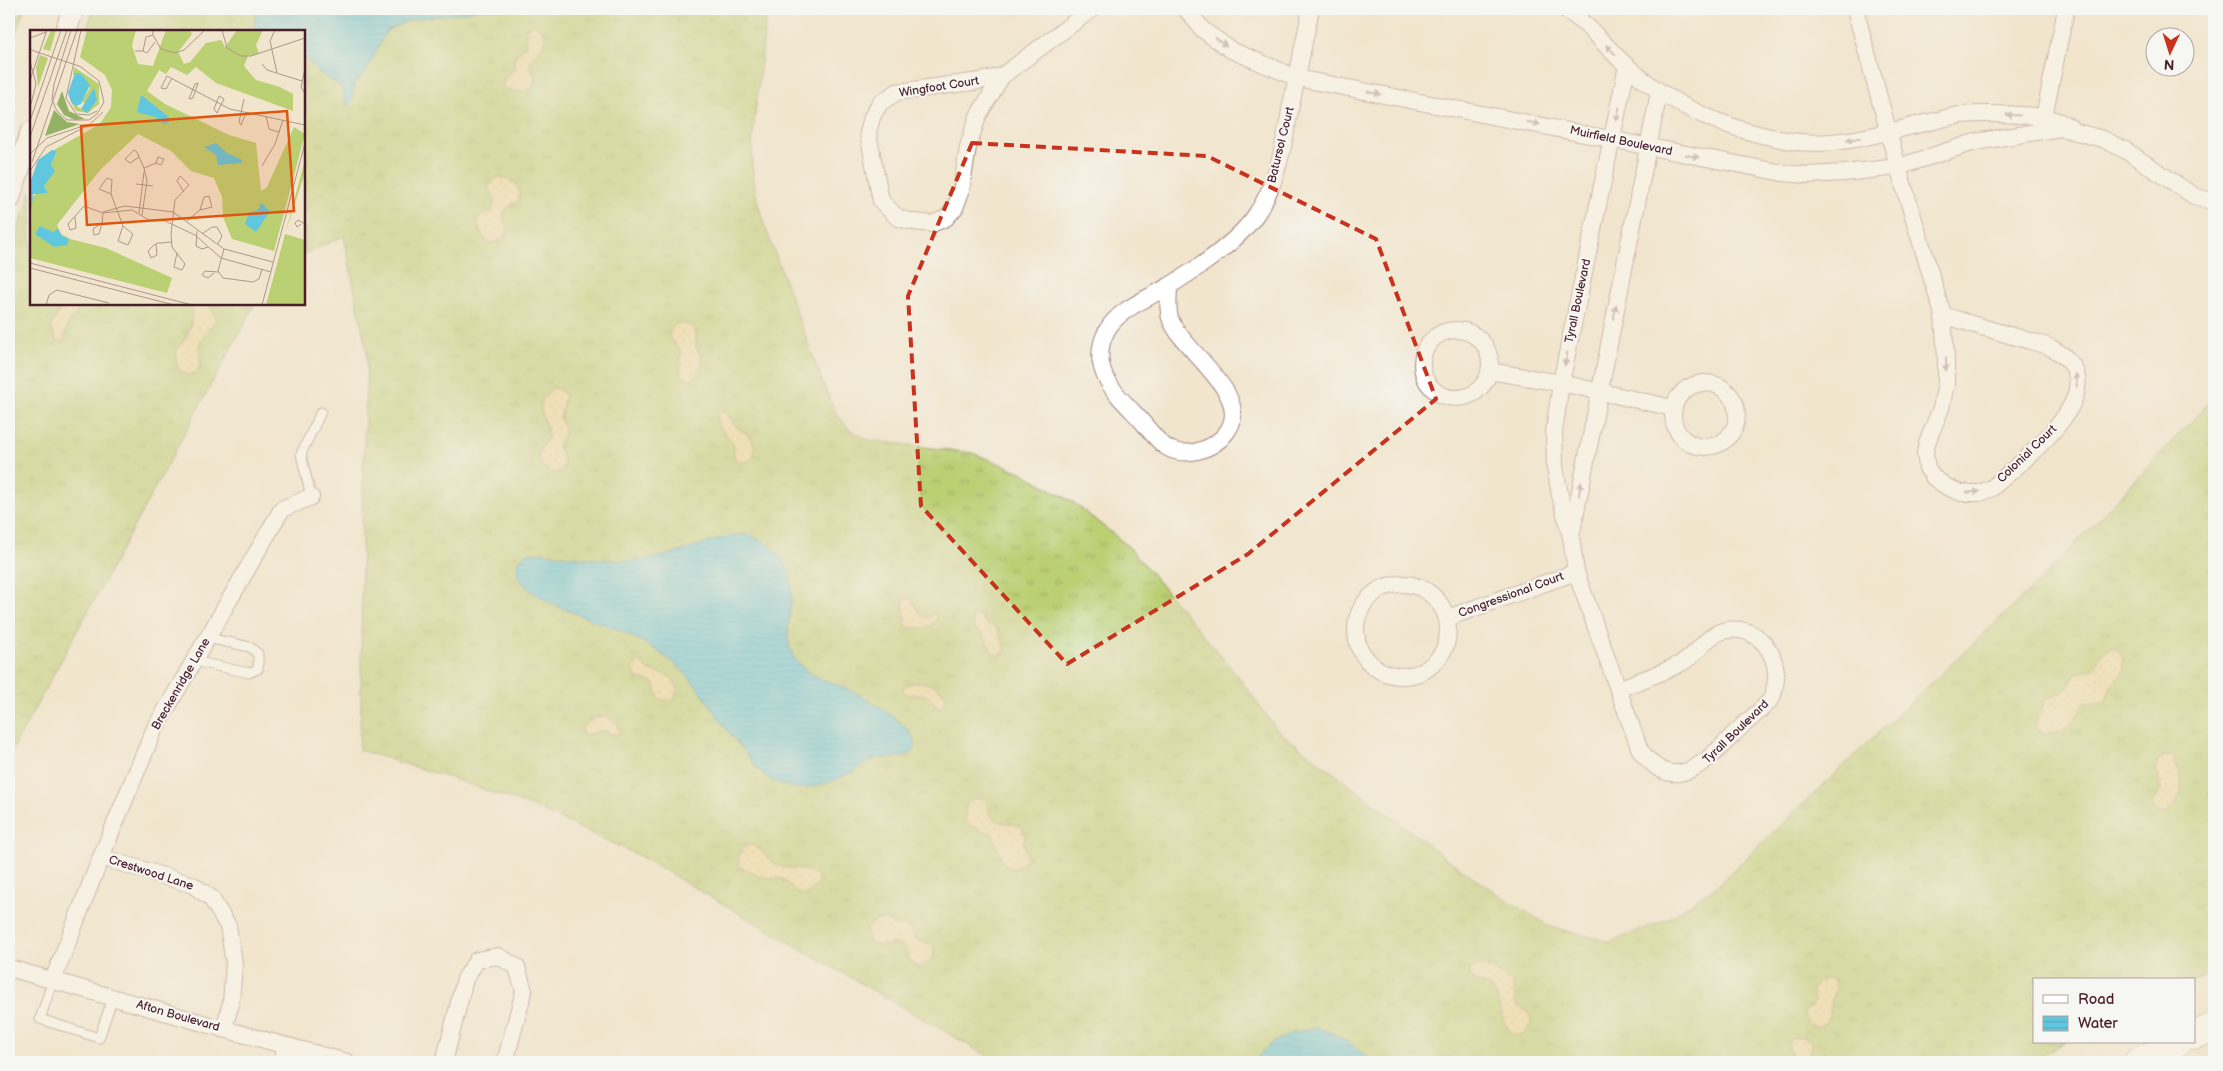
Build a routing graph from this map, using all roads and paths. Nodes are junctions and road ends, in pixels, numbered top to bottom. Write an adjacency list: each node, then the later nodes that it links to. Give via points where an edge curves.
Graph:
1 (73, 9): 8 (street)
2 (1092, 9): 10 (street, Wingfoot Court)
3 (1186, 9): 11 (street, Muirfield Boulevard, one-way to 11, via 1203,30 1231,50)
4 (1311, 9): 11 (street, Batursol Court)
5 (1564, 9): 9 (street, Muirfield Boulevard, one-way to 5, via 1577,16)
6 (1855, 9): 14 (street, Colonial Court)
7 (2067, 9): 13 (street)
8 (66, 30)
9 (1627, 66): 12 (street, Muirfield Boulevard); 16 (street, Tyrall Boulevard, one-way to 16)
10 (1002, 76): 10 (street, Wingfoot Court, via 897,92 880,103 868,133 881,201 898,218 932,224 946,218 956,208 968,147 978,116)
11 (1297, 78): 16 (street, Muirfield Boulevard, one-way to 16); 21 (street, Batursol Court, via 1275,177 1255,217 1214,256)
12 (1659, 92): 14 (street, Muirfield Boulevard, one-way to 12, via 1850,140 1793,141 1734,128 1693,112); 17 (street, Tyrall Boulevard)
13 (2043, 124): 14 (street, Muirfield Boulevard, one-way to 14, via 1992,114 1961,115); 18 (street, Muirfield Boulevard); 20 (street, Muirfield Boulevard, via 2076,131 2125,150 2194,196)
14 (1889, 132): 18 (street, Colonial Court)
15 (30, 136): 19 (street)
16 (1613, 138): 17 (street, Muirfield Boulevard); 24 (street, Tyrall Boulevard, one-way to 24)
17 (1648, 147): 18 (street, Muirfield Boulevard, one-way to 18, via 1783,173 1808,175); 25 (street, Tyrall Boulevard, one-way to 17)
18 (1898, 167): 22 (street, Colonial Court)
19 (9, 199)
20 (2214, 202)
21 (1169, 286): 21 (street, Batursol Court, via 1117,316 1107,330 1101,348 1102,364 1111,388 1166,446 1180,452 1193,452 1218,442 1228,432 1232,406 1228,393 1170,318)
22 (1943, 315): 22 (street, Colonial Court, one-way to 22, via 1946,384 1925,453 1927,468 1946,487 1961,493 1980,493 1992,488 2054,430 2078,393 2077,377 2072,362 2052,348)
23 (1490, 371): 23 (street, via 1489,354 1482,342 1459,330 1446,331 1434,337 1422,360 1423,373 1429,385 1452,398 1477,390); 24 (street)
24 (1561, 383): 25 (street); 29 (street, Tyrall Boulevard, via 1554,432 1555,467)
25 (1599, 391): 26 (street); 29 (street, Tyrall Boulevard, one-way to 25)
26 (1673, 408): 26 (street, via 1672,420 1677,432 1686,442 1698,447 1722,442 1732,434 1737,422 1737,409 1732,397 1724,388 1712,383 1699,382 1687,387)
27 (322, 412): 28 (lane, Breckenridge Lane, via 301,454)
28 (311, 497): 32 (street, Breckenridge Lane, via 282,509)
29 (1572, 537): 30 (street, Tyrall Boulevard)
30 (1576, 572): 31 (street, Congressional Court); 34 (street, Tyrall Boulevard)
31 (1446, 618): 31 (street, Congressional Court, via 1436,600 1422,589 1404,584 1386,587 1371,596 1360,610 1355,628 1358,646 1367,661 1382,672 1399,677 1417,674 1433,665 1444,650 1448,633)
32 (208, 638): 33 (street, Breckenridge Lane); 33 (lane, via 250,648 258,654 258,669 249,673)
33 (194, 661): 35 (street, Breckenridge Lane, via 154,730)
34 (1618, 689): 34 (street, Tyrall Boulevard, via 1640,750 1650,764 1664,771 1682,772 1700,767 1773,697 1777,679 1775,664 1764,641 1751,632 1723,631 1686,661)
35 (101, 857): 37 (street, Breckenridge Lane); 40 (street, Crestwood Lane, via 193,885 211,898 228,926 234,963 231,1003)
36 (9, 968): 37 (street, Afton Boulevard)
37 (53, 980): 38 (street, Afton Boulevard); 38 (lane, via 40,1020 99,1038)
38 (112, 997): 40 (street, Afton Boulevard)
39 (2214, 1027): 41 (highway)
40 (224, 1029): 43 (street, Afton Boulevard)
41 (2196, 1035)
42 (2174, 1044): 48 (highway)
43 (286, 1046): 44 (street); 45 (street, Afton Boulevard)
44 (282, 1062)
45 (347, 1062)
46 (444, 1062): 47 (street, via 465,979 477,960 498,956 517,967 524,990)
47 (505, 1062)
48 (2138, 1062)

